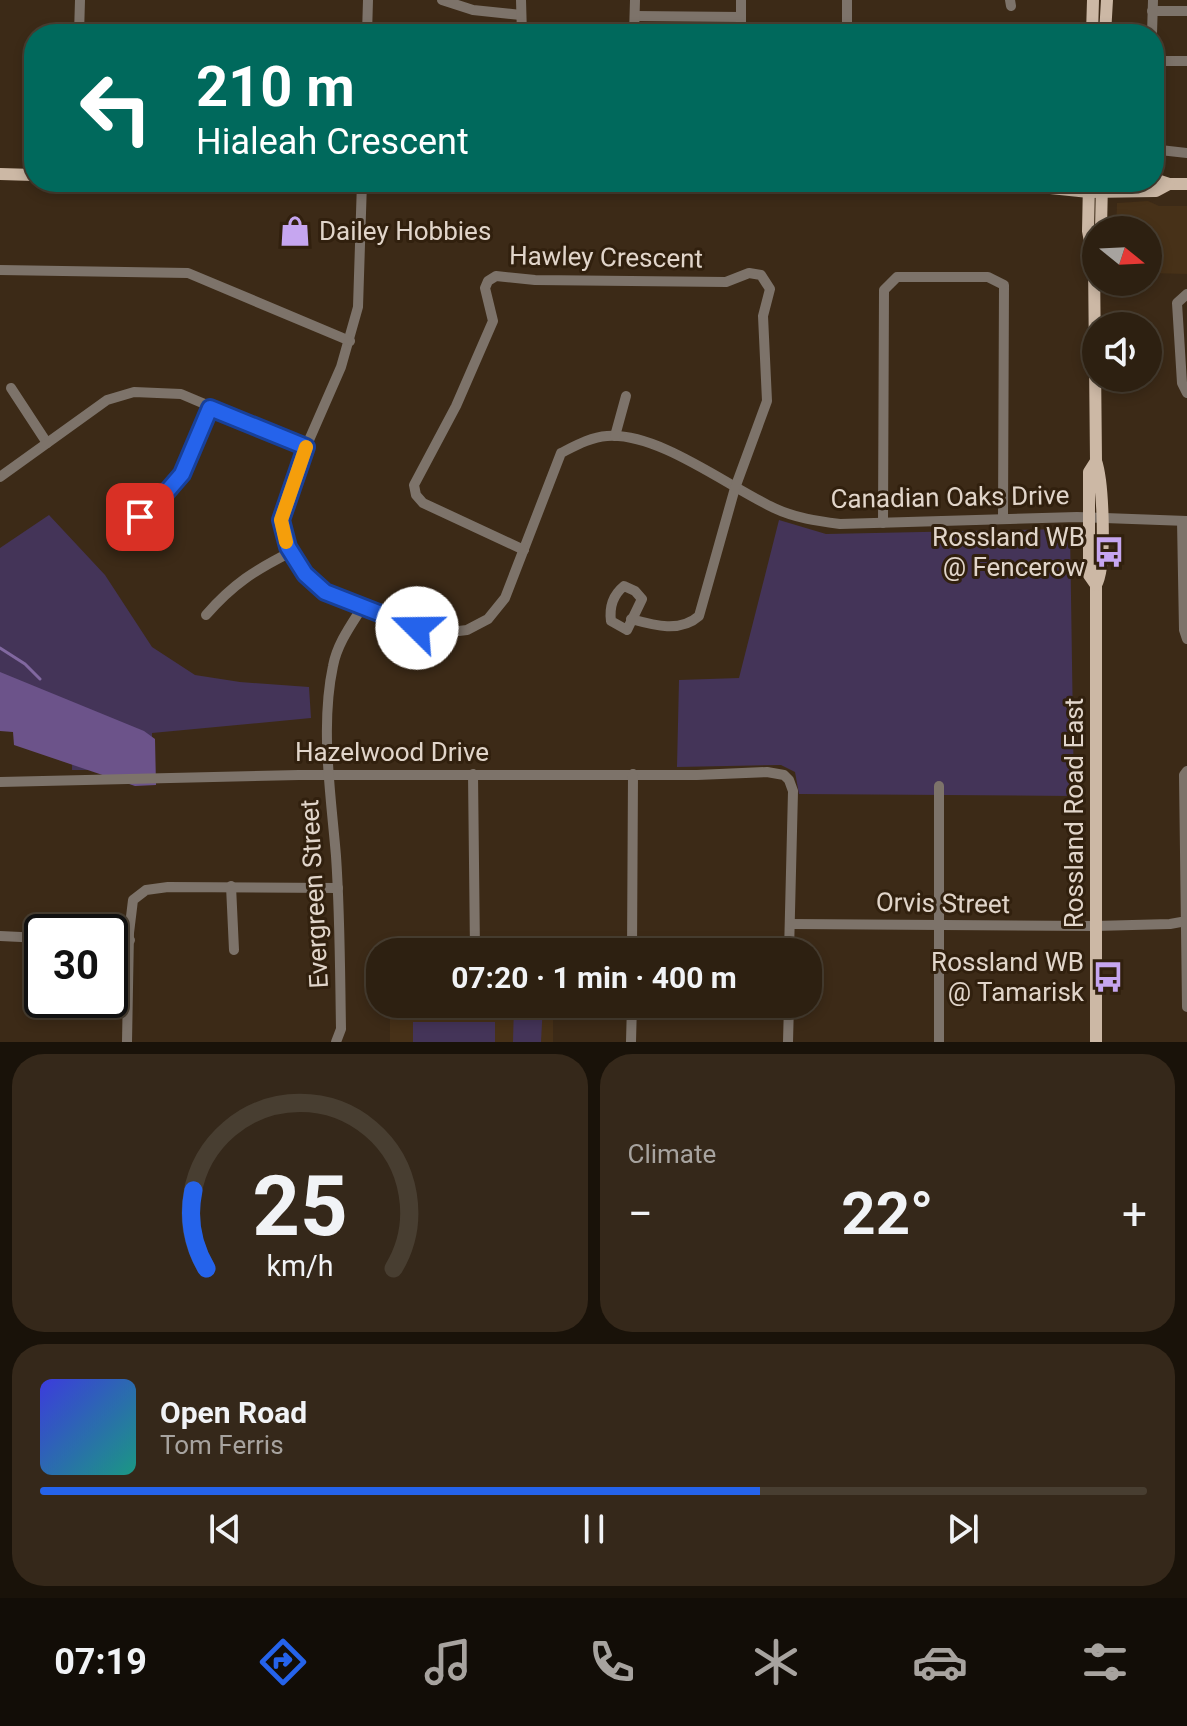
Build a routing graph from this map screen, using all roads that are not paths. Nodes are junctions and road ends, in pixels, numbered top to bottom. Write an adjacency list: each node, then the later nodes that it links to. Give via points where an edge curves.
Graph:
1 (80, 0): 15 (street)
2 (368, 0): 16 (street)
3 (442, 0): 12 (street, via 473,10)
4 (521, 0): 12 (street)
5 (635, 0): 13 (street)
6 (741, 0): 14 (street)
7 (847, 0): 20 (street)
8 (1093, 0): 21 (main road)
9 (1107, 0): 22 (main road)
10 (1153, 6): 11 (street)
11 (1187, 11)
12 (521, 15): 17 (street)
13 (635, 16): 14 (street); 18 (street)
14 (741, 17): 19 (street)
15 (79, 24)
16 (367, 24)
17 (521, 24)
18 (635, 24)
19 (741, 24)
20 (847, 24)
21 (1092, 24)
22 (1106, 24)
23 (1164, 61): 24 (street)
24 (1187, 61)
25 (1164, 150): 26 (street)
26 (1187, 153)
27 (0, 174): 28 (main road)
28 (24, 175)
29 (1164, 182): 30 (main road)
30 (1169, 184): 31 (main road); 32 (main road)
31 (1187, 184)
32 (1164, 187)
33 (362, 192): 41 (street, Canadian Oaks Drive, via 358,307)
34 (1094, 192): 36 (main road, Rossland Road East)
35 (1096, 192): 37 (main road)
36 (1090, 216)
37 (1099, 216)
38 (0, 270): 41 (street, via 188,273)
39 (1187, 294): 43 (street, via 1177,303)
40 (1095, 296): 51 (main road, Rossland Road East, via 1100,473)
41 (350, 341): 48 (street, Canadian Oaks Drive)
42 (11, 388): 47 (street)
43 (1187, 393)
44 (626, 396): 46 (street)
45 (210, 408): 47 (street, via 181,394 134,392 107,400); 48 (street); 55 (street, via 182,474)
46 (615, 436): 50 (street, Canadian Oaks Drive, via 635,437 669,450); 56 (street, Canadian Oaks Drive, via 581,442 561,453)
47 (47, 443): 49 (street)
48 (306, 447): 57 (street, Canadian Oaks Drive, via 281,520)
49 (0, 477)
50 (735, 488): 54 (street, Canadian Oaks Drive, via 803,519); 56 (street, Hawley Crescent, via 767,401 763,316 770,289 761,275 749,273 726,282 496,276 485,288 493,321 414,485 423,503); 60 (street, via 699,616 691,623 659,627)
51 (1095, 517): 52 (street, Canadian Oaks Drive); 53 (street, Canadian Oaks Drive); 73 (main road, Rossland Road East, via 1101,576 1096,585)
52 (1003, 518): 54 (street, Canadian Oaks Drive); 54 (street, via 1004,285 988,277 897,277 884,290)
53 (1185, 521): 61 (street)
54 (883, 523)
55 (123, 530)
56 (524, 550): 58 (street, Canadian Oaks Drive, via 505,598 488,619 467,630 434,634)
57 (291, 552): 58 (street, Canadian Oaks Drive, via 325,592); 59 (street, via 252,571)
58 (363, 606): 65 (street, Evergreen Street, via 333,664)
59 (206, 615)
60 (631, 619)
61 (1187, 639)
62 (1187, 771): 70 (street)
63 (473, 774): 64 (street, Hazelwood Drive); 65 (street, Hazelwood Drive); 76 (street)
64 (633, 774): 71 (street, Hazelwood Drive, via 784,775 793,791); 77 (street)
65 (330, 776): 66 (street, Hazelwood Drive); 69 (street, Evergreen Street)
66 (0, 782)
67 (939, 786): 72 (street)
68 (231, 886): 69 (street); 79 (street, via 146,890 133,900); 80 (street)
69 (338, 888): 85 (street, Evergreen Street, via 341,1029)
70 (1186, 921): 73 (street, Orvis Street); 81 (street)
71 (790, 924): 72 (street, Orvis Street); 78 (street)
72 (938, 925): 73 (street, Orvis Street); 88 (street)
73 (1095, 926): 89 (main road, Rossland Road East)
74 (0, 936): 75 (street)
75 (24, 937)
76 (475, 938)
77 (632, 938)
78 (790, 938)
79 (130, 940): 84 (street)
80 (234, 950)
81 (1187, 1007)
82 (632, 1018): 86 (street)
83 (789, 1018): 87 (street)
84 (127, 1042)
85 (336, 1042)
86 (631, 1042)
87 (788, 1042)
88 (939, 1042)
89 (1096, 1042)

